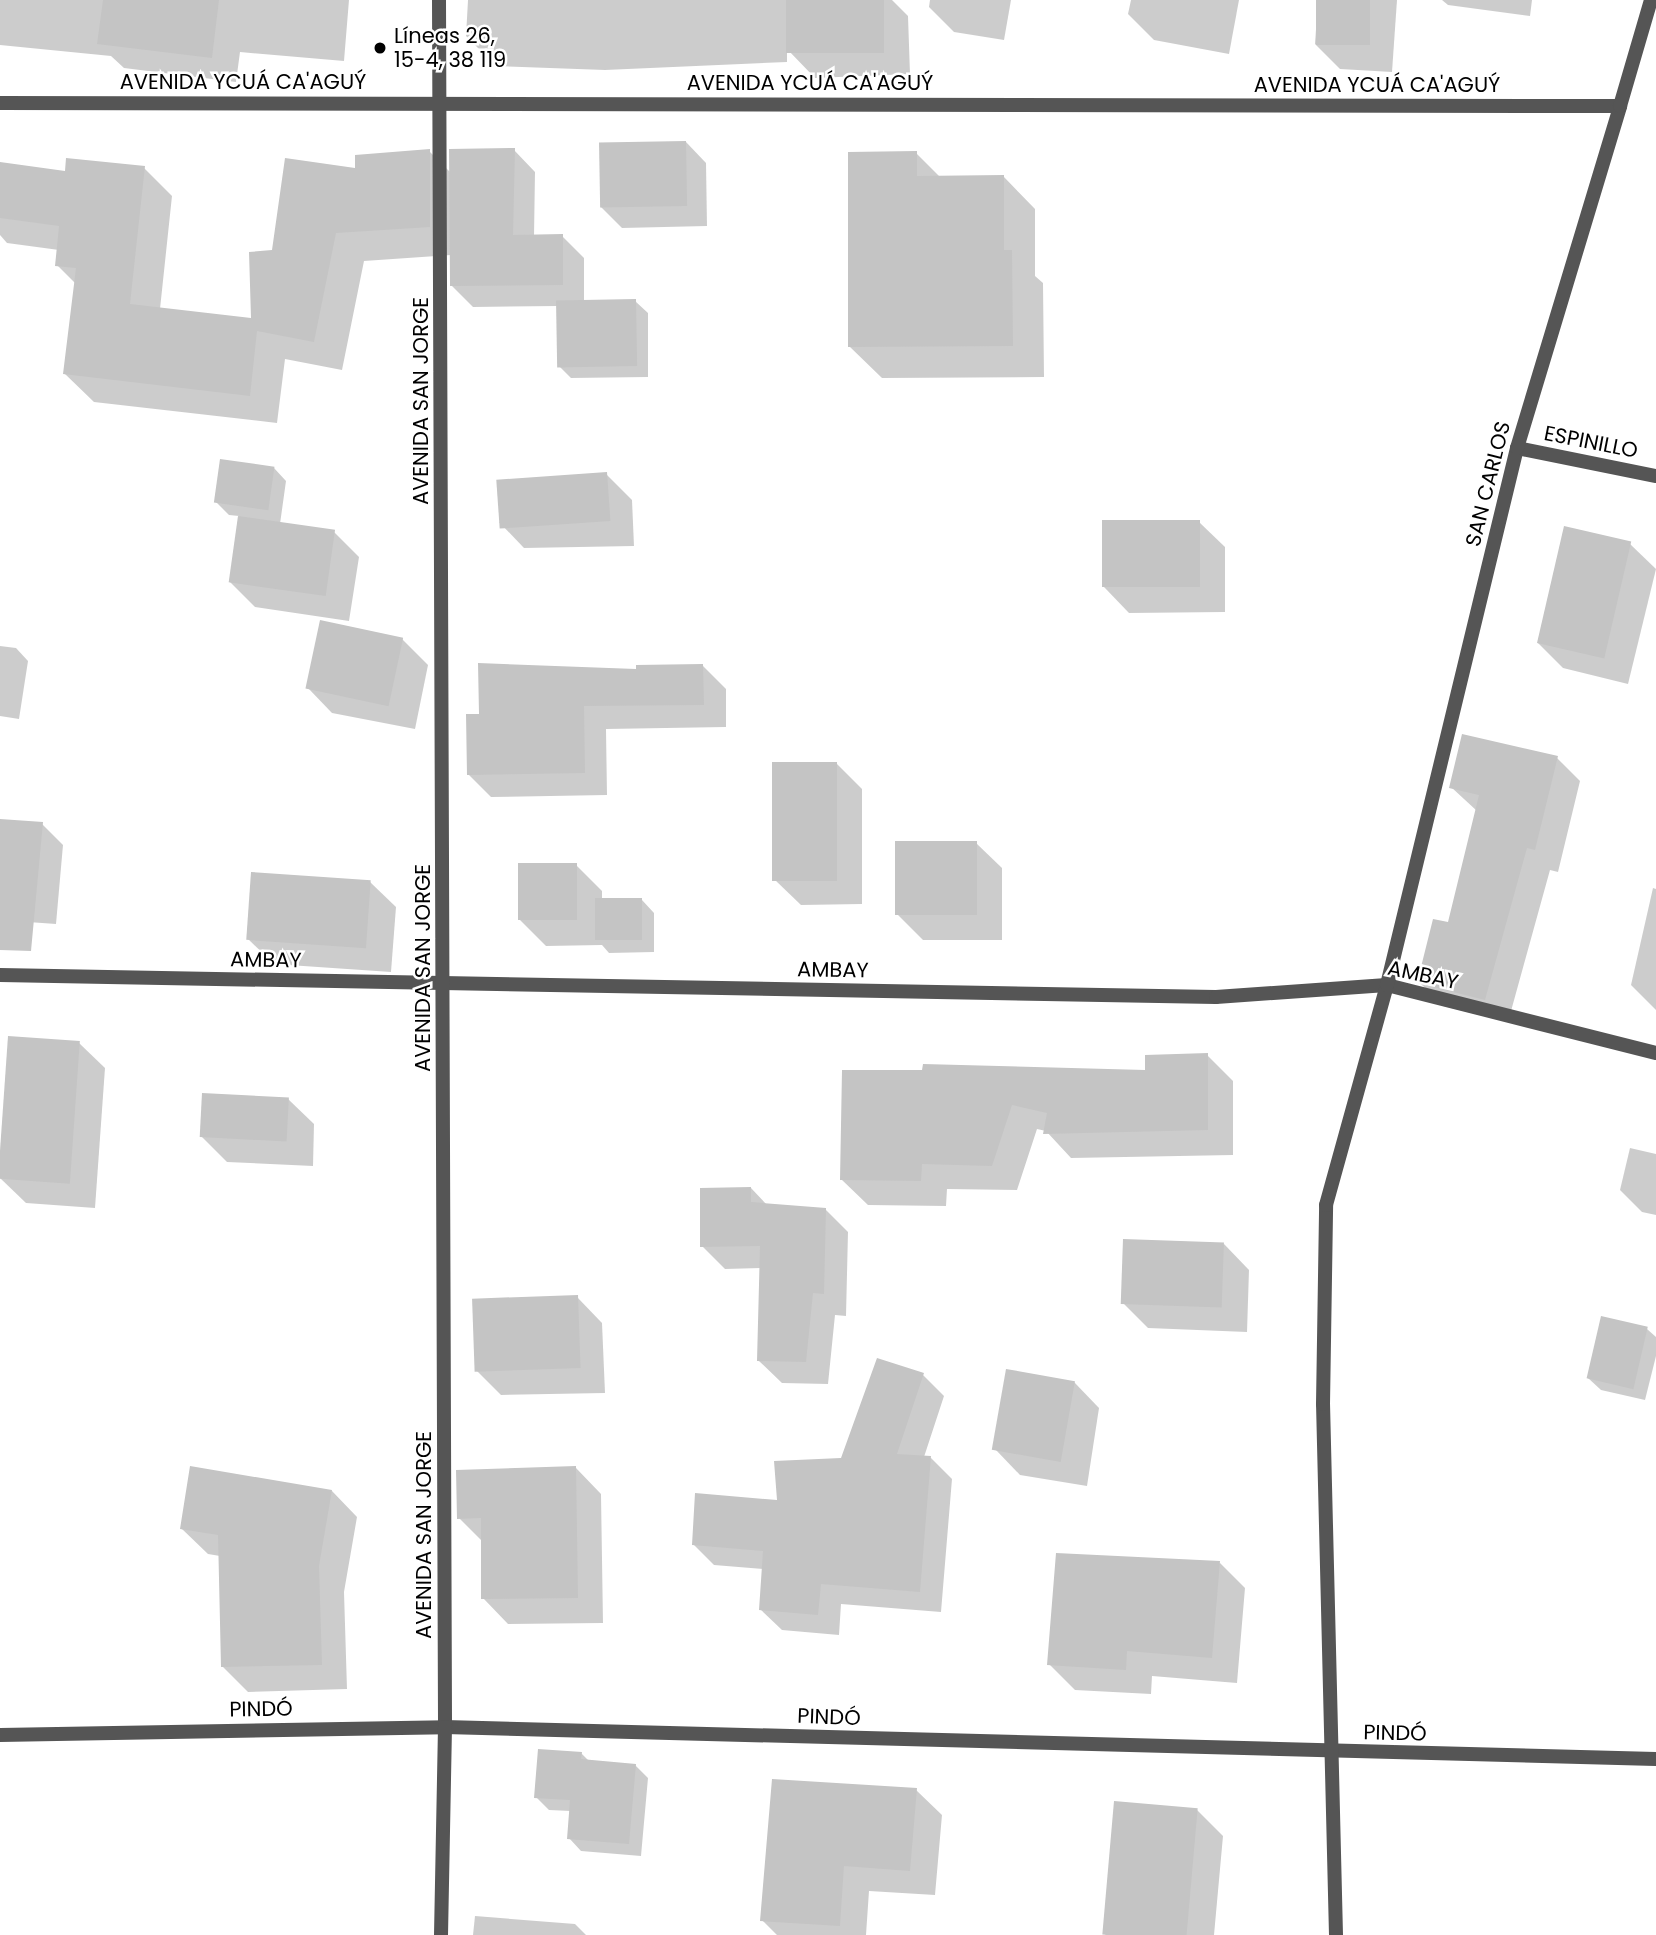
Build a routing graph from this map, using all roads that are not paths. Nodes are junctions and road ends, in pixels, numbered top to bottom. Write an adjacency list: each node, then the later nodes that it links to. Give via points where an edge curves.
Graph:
1 (439, 0): 4 (street, AVENIDA SAN JORGE)
2 (1651, 0): 5 (street, SAN CARLOS)
3 (0, 103): 4 (street, AVENIDA YCUÁ CA'AGUÝ)
4 (442, 103): 5 (street, AVENIDA YCUÁ CA'AGUÝ); 9 (street, AVENIDA SAN JORGE)
5 (1620, 106): 6 (street, SAN CARLOS)
6 (1517, 449): 7 (street, ESPINILLO); 10 (street, SAN CARLOS)
7 (1656, 476)
8 (0, 975): 9 (street, AMBAY)
9 (444, 984): 10 (street, AMBAY, via 1216,997); 12 (street, AVENIDA SAN JORGE)
10 (1387, 985): 11 (street, AMBAY); 14 (street, SAN CARLOS, via 1326,1205 1323,1404)
11 (1656, 1054)
12 (445, 1727): 13 (street, PINDÓ); 14 (street, PINDÓ); 16 (street, AVENIDA SAN JORGE)
13 (0, 1735)
14 (1331, 1753): 15 (street, PINDÓ); 17 (street, SAN CARLOS)
15 (1656, 1759)
16 (441, 1935)
17 (1336, 1935)

